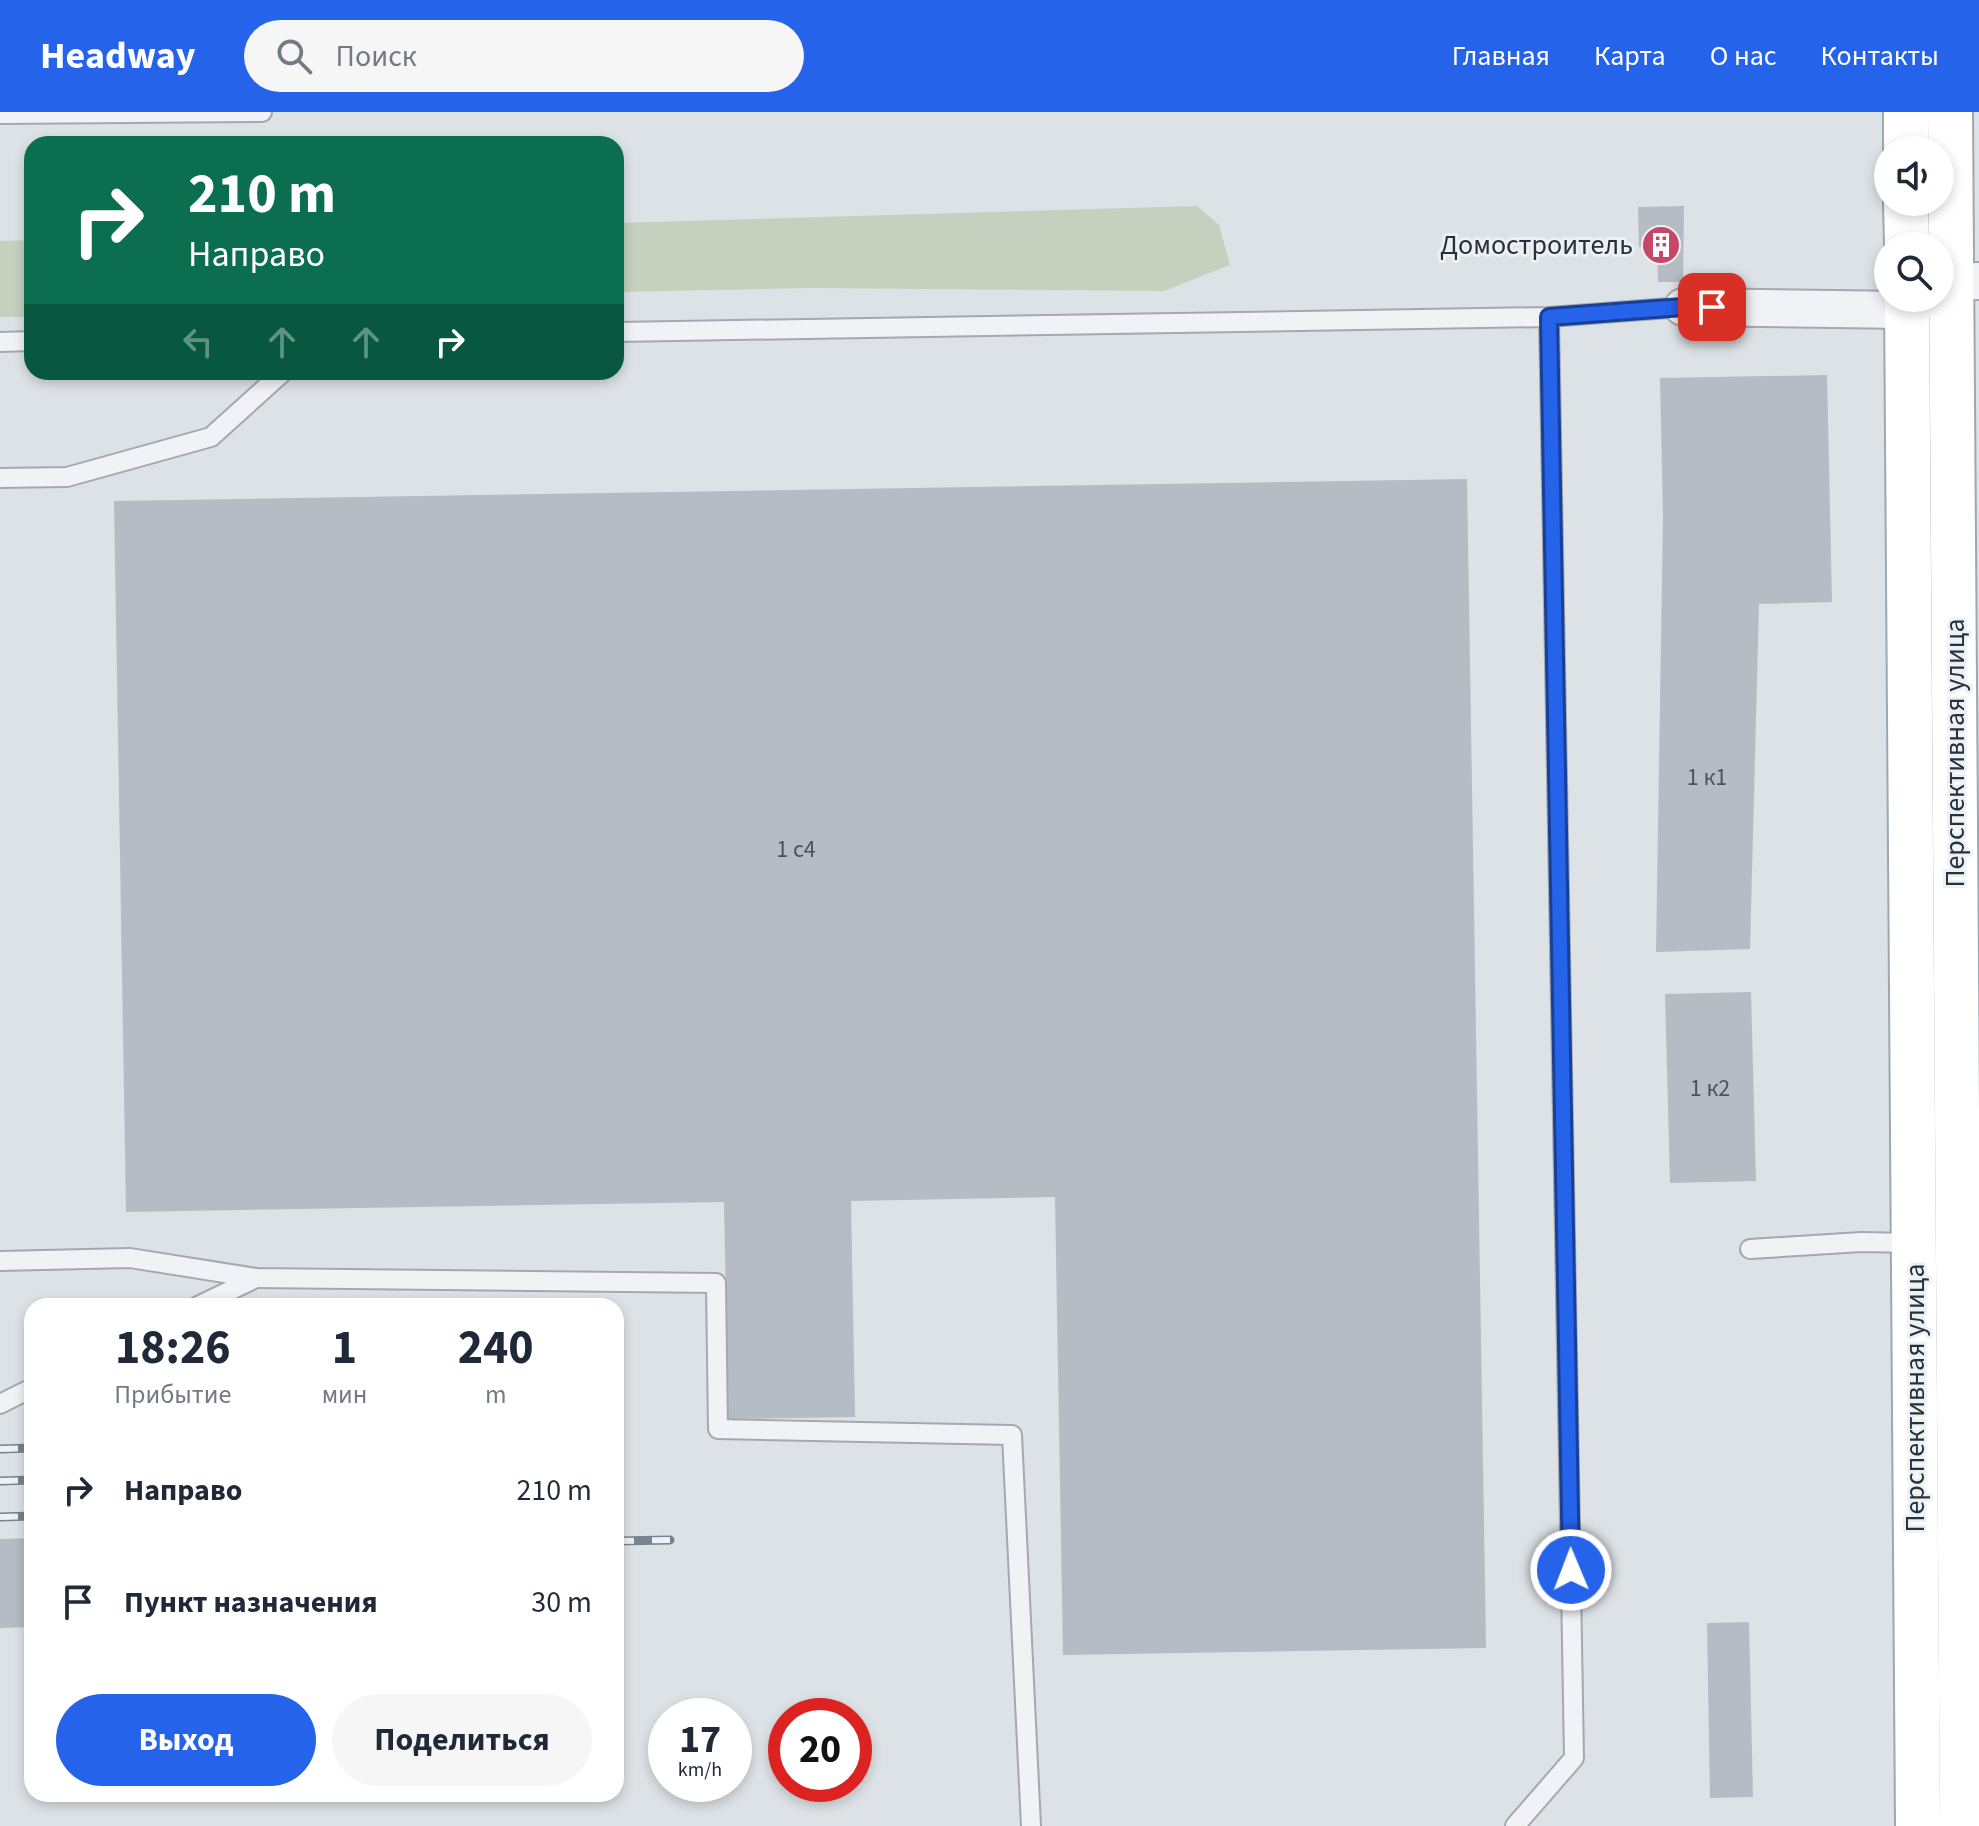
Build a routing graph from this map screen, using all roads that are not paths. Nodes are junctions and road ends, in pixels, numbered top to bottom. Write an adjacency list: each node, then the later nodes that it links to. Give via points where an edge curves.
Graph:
1 (262, 112): 4 (lane)
2 (1906, 112): 5 (main road)
3 (1950, 112): 6 (main road, Перспективная улица)
4 (0, 114)
5 (1906, 136)
6 (1940, 232)
7 (1874, 296): 8 (street)
8 (1683, 307): 10 (lane)
9 (1935, 312): 16 (main road, Перспективная улица)
10 (1549, 317): 11 (lane); 26 (lane, via 1574,1758)
11 (624, 332)
12 (24, 341): 13 (lane)
13 (0, 342)
14 (274, 380): 15 (lane, via 211,437 67,477)
15 (0, 478)
16 (1942, 867): 17 (main road, Перспективная улица)
17 (1944, 1166): 18 (main road, Перспективная улица)
18 (1936, 1244): 19 (lane, via 1861,1242); 27 (main road, Перспективная улица); 28 (main road, Перспективная улица)
19 (1750, 1249)
20 (0, 1261): 21 (lane, via 130,1258)
21 (256, 1278): 22 (lane); 25 (lane, via 716,1283 718,1429 1012,1435)
22 (215, 1298)
23 (24, 1392): 24 (lane)
24 (0, 1404)
25 (1031, 1826)
26 (1515, 1826)
27 (1918, 1826)
28 (1962, 1826)

